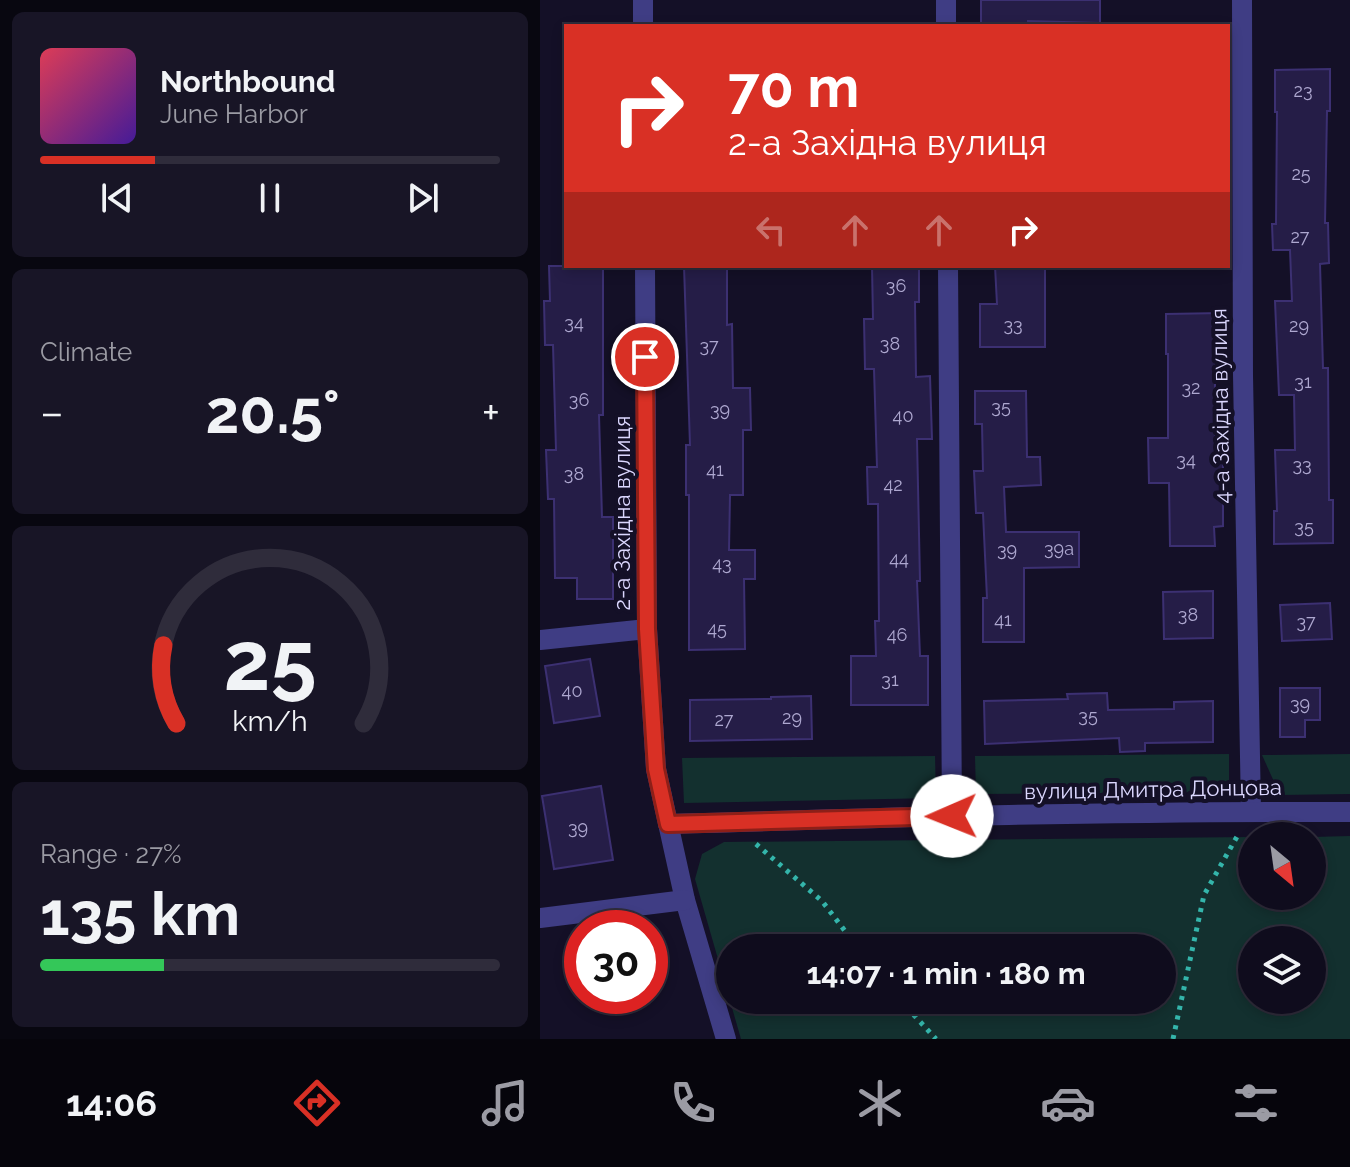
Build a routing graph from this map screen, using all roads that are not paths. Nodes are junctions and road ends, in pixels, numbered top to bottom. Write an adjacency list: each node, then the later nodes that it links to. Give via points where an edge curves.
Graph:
1 (643, 0): 4 (street)
2 (946, 0): 5 (street)
3 (1242, 0): 10 (street, 4-а Західна вулиця)
4 (643, 24)
5 (946, 24)
6 (645, 268): 8 (street, 2-а Західна вулиця)
7 (948, 268): 12 (street)
8 (647, 629): 9 (street); 13 (street, 2-а Західна вулиця, via 656,769)
9 (540, 640)
10 (1251, 811): 11 (street, вулиця Дмитра Донцова); 12 (street, вулиця Дмитра Донцова)
11 (1350, 812)
12 (952, 816): 13 (street, вулиця Дмитра Донцова)
13 (668, 824): 14 (street, 2-а Західна вулиця)
14 (685, 900): 15 (street); 16 (street, 2-а Західна вулиця)
15 (540, 918)
16 (726, 1039)

